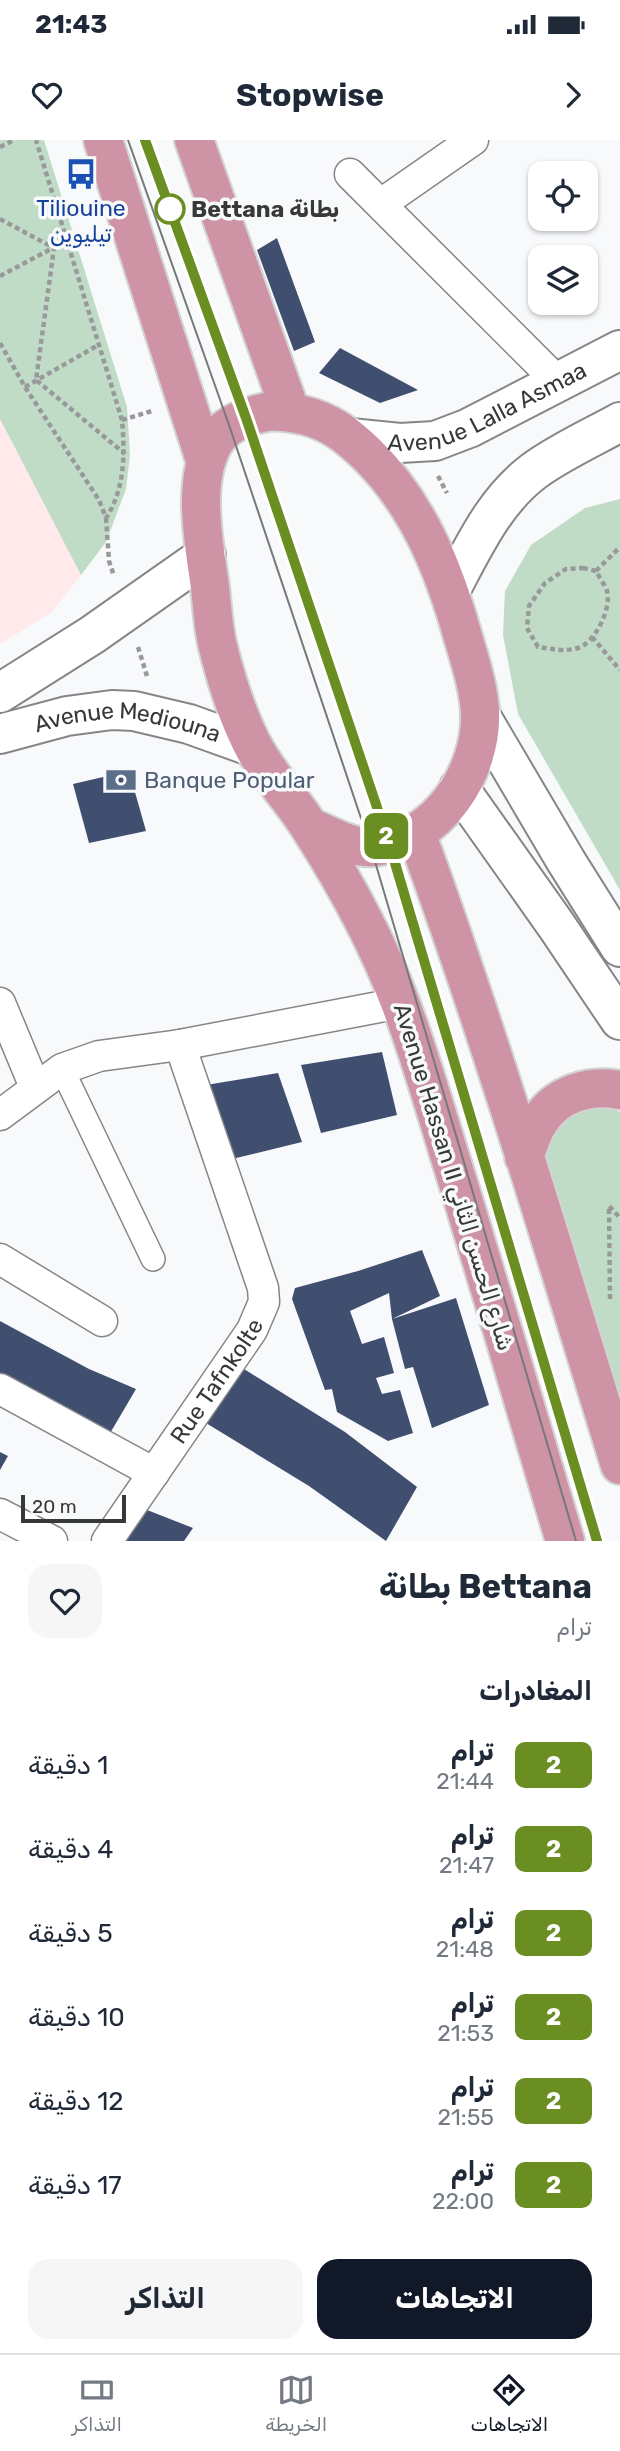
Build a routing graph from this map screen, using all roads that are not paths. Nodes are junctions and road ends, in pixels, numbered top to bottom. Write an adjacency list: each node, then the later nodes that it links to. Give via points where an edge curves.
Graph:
1 (103, 140): 11 (highway)
2 (194, 140): 8 (highway)
3 (473, 140): 5 (street)
4 (349, 174): 5 (street)
5 (381, 204): 7 (street)
6 (620, 351): 7 (street, Avenue Lalla Asmaa)
7 (559, 383): 10 (street, Avenue Lalla Asmaa, via 435,441)
8 (291, 413): 10 (highway, via 322,420); 11 (highway, via 267,412 229,425)
9 (620, 422): 13 (street, via 534,471 514,490 487,522)
10 (350, 438): 13 (highway, via 386,473 409,505)
11 (205, 460): 12 (highway, Avenue Hassan II شارع الحسن الثاني)
12 (206, 555): 14 (street, via 128,612); 17 (highway, Avenue Hassan II شارع الحسن الثاني, via 217,642)
13 (450, 591): 15 (highway)
14 (0, 693)
15 (480, 715): 18 (highway, via 475,751); 21 (street)
16 (0, 734): 17 (street, Avenue Mediouna, via 67,716 134,711)
17 (253, 747): 19 (highway, Avenue Hassan II شارع الحسن الثاني)
18 (459, 789): 20 (highway, via 437,819); 24 (street)
19 (310, 827): 20 (highway, via 371,848); 23 (highway, Avenue Hassan II شارع الحسن الثاني, via 367,925)
20 (416, 833): 30 (highway)
21 (620, 947)
22 (0, 1003): 27 (street)
23 (400, 1003): 25 (street); 40 (highway, Avenue Hassan II شارع الحسن الثاني)
24 (620, 1020)
25 (180, 1045): 26 (street, via 99,1056); 36 (street, Rue Tafnkolte, via 264,1288 264,1302 252,1330)
26 (62, 1069): 27 (street); 32 (street)
27 (35, 1087): 29 (street)
28 (620, 1090): 30 (highway, via 577,1091 555,1102 537,1124)
29 (0, 1115)
30 (524, 1157): 35 (highway)
31 (0, 1259): 33 (street)
32 (153, 1259)
33 (102, 1321)
34 (0, 1390): 36 (street)
35 (620, 1465)
36 (154, 1473): 39 (street, Rue Tafnkolte)
37 (0, 1514): 38 (street)
38 (52, 1541)
39 (107, 1541)
40 (565, 1541)

